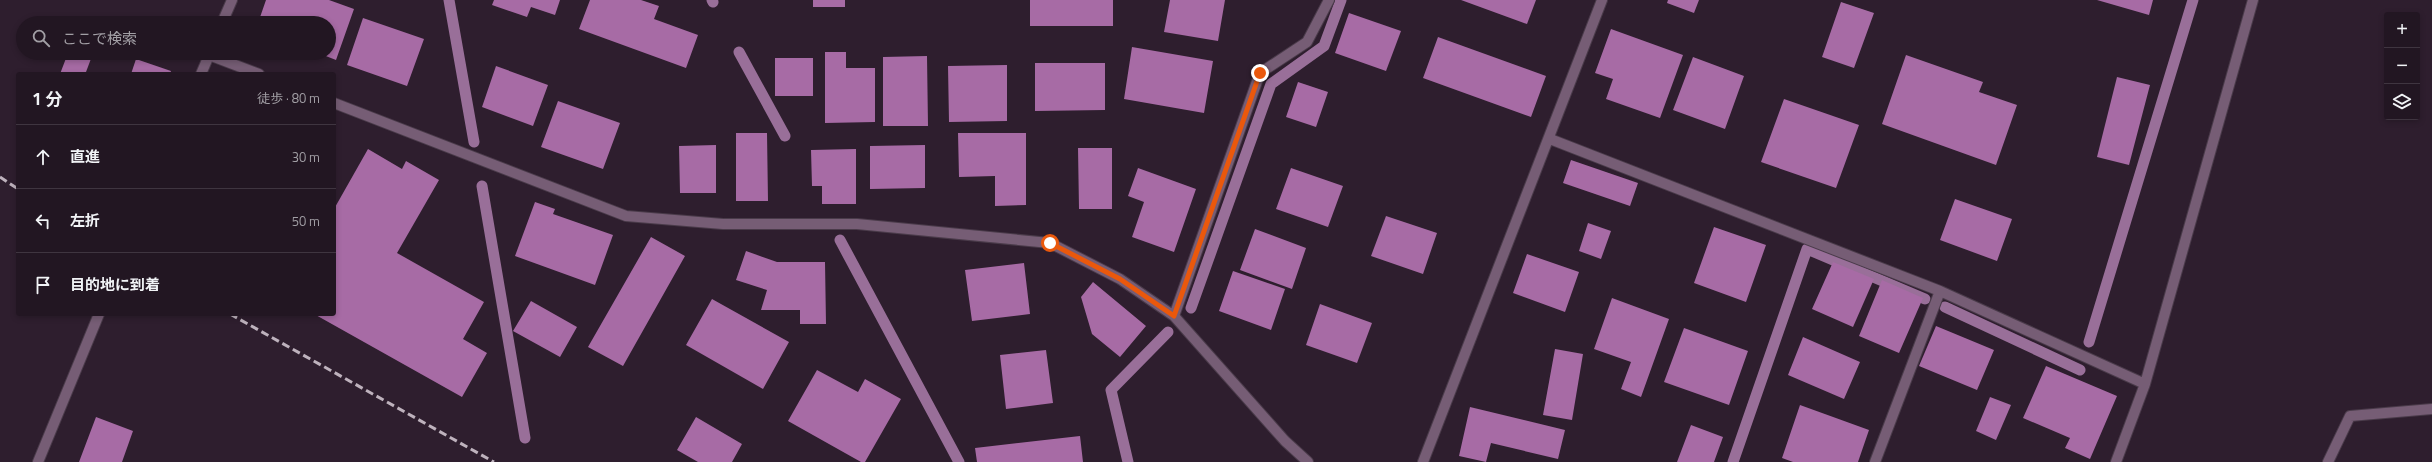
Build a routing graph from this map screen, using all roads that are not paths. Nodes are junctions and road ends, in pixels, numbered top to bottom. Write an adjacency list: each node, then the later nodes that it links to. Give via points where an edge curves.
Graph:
1 (232, 0): 5 (street)
2 (1329, 0): 14 (street, via 1307,42 1260,73)
3 (1602, 0): 11 (street)
4 (2253, 0): 15 (street)
5 (225, 16)
6 (207, 60): 8 (street)
7 (224, 60): 9 (street)
8 (202, 72)
9 (254, 72)
10 (336, 104): 14 (street, via 626,216 723,224 857,224 1050,243 1120,279)
11 (1550, 139): 12 (street); 19 (street)
12 (1940, 291): 15 (street); 20 (street)
13 (98, 316): 17 (street)
14 (1174, 316): 18 (street, via 1285,441)
15 (2145, 384): 21 (street)
16 (2432, 409): 22 (street, via 2350,416)
17 (38, 462)
18 (1308, 462)
19 (1423, 462)
20 (1875, 462)
21 (2116, 462)
22 (2328, 462)

